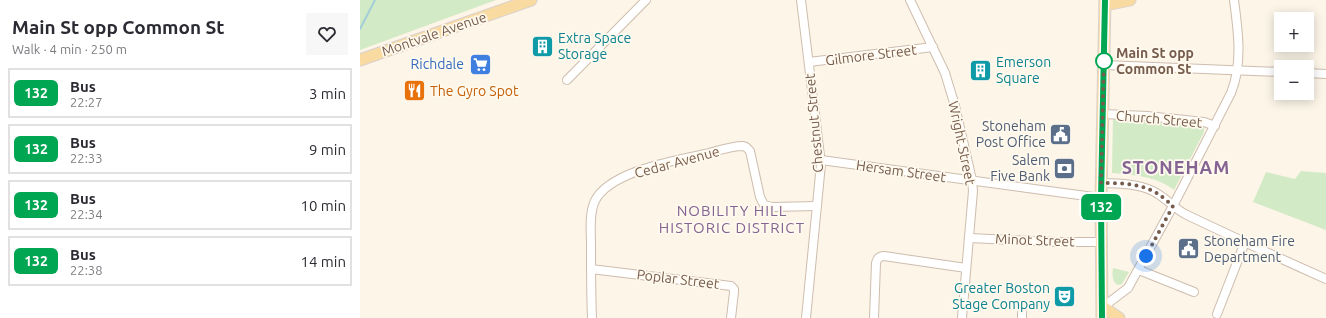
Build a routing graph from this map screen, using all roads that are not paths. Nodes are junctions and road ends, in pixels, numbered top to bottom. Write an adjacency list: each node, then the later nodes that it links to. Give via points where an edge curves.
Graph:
1 (531, 0): 9 (main road, Montvale Avenue)
2 (646, 0): 16 (street)
3 (801, 0): 10 (street, Chestnut Street)
4 (910, 0): 8 (street, Wright Street)
5 (1130, 0): 7 (main road)
6 (1234, 0): 12 (street, via 1239,47)
7 (1105, 3): 11 (main road)
8 (933, 47): 10 (street, Gilmore Street); 20 (street, Wright Street, via 942,64 953,98)
9 (360, 60)
10 (809, 62): 19 (street, Chestnut Street)
11 (1104, 66): 12 (street); 17 (main road)
12 (1238, 71): 13 (street); 18 (street, via 1231,94)
13 (1274, 72)
14 (1314, 73): 15 (street)
15 (1326, 74)
16 (567, 80)
17 (1103, 114): 18 (street, Church Street, via 1204,122); 21 (main road)
18 (1215, 126): 24 (street)
19 (821, 160): 20 (street, Hersam Street); 23 (street, Chestnut Street)
20 (972, 180): 22 (street, Hersam Street); 25 (street, Wright Street)
21 (1101, 183): 22 (main road); 24 (street, via 1139,186 1158,194)
22 (1101, 198): 26 (main road)
23 (817, 206): 29 (street, Cedar Avenue, via 772,207 764,204 760,197 750,150 743,146 656,165 625,177 603,191 596,199 591,217); 37 (street, Chestnut Street)
24 (1173, 206): 27 (street, via 1182,213); 30 (street)
25 (969, 238): 26 (street, Minot Street); 28 (street, Wright Street)
26 (1101, 242): 33 (main road)
27 (1245, 242): 31 (street); 34 (street)
28 (966, 268): 38 (street, via 879,257 876,263); 39 (street, Wright Street)
29 (591, 269): 35 (street, Cedar Avenue); 36 (street, Poplar Street, via 730,286 734,292)
30 (1139, 270): 32 (street); 33 (street, via 1127,290)
31 (1326, 279)
32 (1194, 292)
33 (1102, 312): 40 (main road)
34 (1217, 314)
35 (592, 318)
36 (731, 318)
37 (806, 318)
38 (874, 318)
39 (962, 318)
40 (1120, 318)

